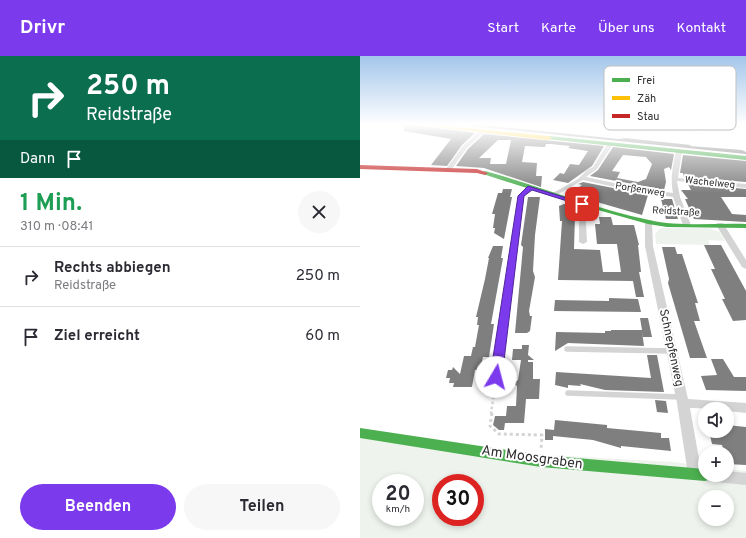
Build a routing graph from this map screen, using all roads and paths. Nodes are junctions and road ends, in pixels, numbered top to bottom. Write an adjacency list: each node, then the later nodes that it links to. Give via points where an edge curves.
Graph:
1 (465, 147): 7 (street)
2 (608, 147): 8 (street, via 595,168)
3 (644, 147): 4 (street)
4 (679, 151): 5 (street); 9 (street, Porßenweg)
5 (746, 158)
6 (360, 167): 7 (street, Reidstraße)
7 (449, 169): 11 (street, Reidstraße, via 477,171)
8 (582, 178): 12 (street); 13 (street, Porßenweg)
9 (674, 179): 10 (street, Wachelweg); 13 (street, Porßenweg)
10 (746, 186)
11 (531, 188): 12 (street, Reidstraße); 23 (street, via 521,196)
12 (553, 195): 14 (street, Reidstraße)
13 (675, 195): 16 (street, Porßenweg)
14 (582, 204): 15 (street, Reidstraße); 19 (street)
15 (648, 222): 16 (street, Reidstraße); 22 (street, Schnepfenweg, via 649,246)
16 (687, 225): 17 (street, Reidstraße)
17 (720, 225): 18 (street, Reidstraße); 20 (street)
18 (746, 226)
19 (582, 242)
20 (746, 267)
21 (567, 349): 22 (lane)
22 (672, 352): 25 (street, Schnepfenweg)
23 (496, 377): 29 (path, via 490,426 499,434 542,435)
24 (568, 393): 25 (lane)
25 (683, 400): 26 (street); 28 (street, Schnepfenweg)
26 (746, 408)
27 (360, 433): 29 (street, Am Moosgraben)
28 (698, 459)
29 (541, 461): 30 (street, Am Moosgraben)
30 (698, 475)
31 (734, 478): 32 (street, Am Moosgraben)
32 (746, 479)

